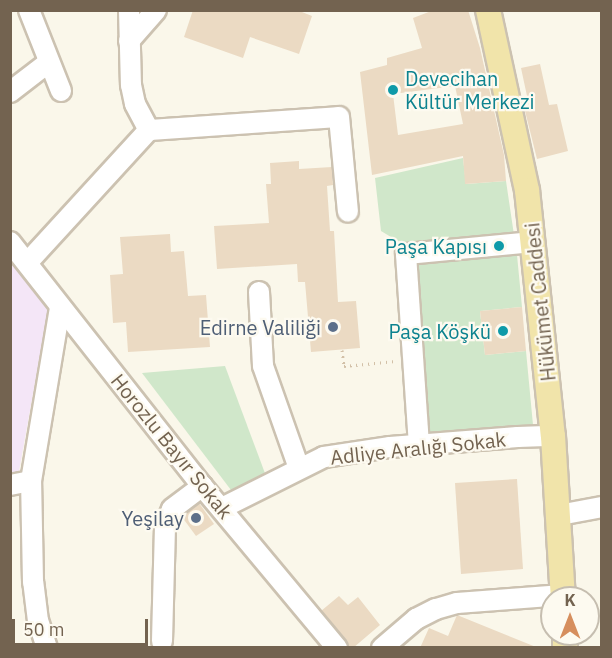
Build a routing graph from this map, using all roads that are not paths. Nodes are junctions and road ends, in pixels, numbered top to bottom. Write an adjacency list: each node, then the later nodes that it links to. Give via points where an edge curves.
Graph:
1 (29, 10): 6 (street)
2 (129, 10): 5 (street)
3 (156, 10): 5 (street)
4 (488, 10): 12 (main road, Hükümet Caddesi, via 515,127)
5 (129, 41): 9 (street, via 135,104)
6 (50, 62): 7 (street); 8 (street)
7 (61, 91)
8 (10, 92)
9 (149, 130): 10 (street, via 339,117); 13 (street)
10 (348, 212)
11 (10, 242): 13 (street, Horozlu Bayır Sokak)
12 (533, 242): 16 (main road, Hükümet Caddesi); 17 (street, via 406,254)
13 (27, 263): 15 (street, Horozlu Bayır Sokak)
14 (259, 292): 18 (street, via 263,366)
15 (60, 307): 19 (street); 21 (street, Horozlu Bayır Sokak)
16 (553, 436): 17 (street, Adliye Aralığı Sokak); 24 (main road, Hükümet Caddesi)
17 (418, 445): 18 (street, Adliye Aralığı Sokak, via 324,457)
18 (299, 468): 23 (street, Adliye Aralığı Sokak)
19 (31, 481): 20 (street); 28 (street, via 33,582)
20 (10, 485)
21 (202, 486): 23 (street, Horozlu Bayır Sokak); 27 (street, via 172,509 165,525)
22 (602, 507): 24 (street)
23 (222, 508): 29 (street, Horozlu Bayır Sokak)
24 (559, 515): 25 (main road, Hükümet Caddesi)
25 (562, 586)
26 (540, 598): 30 (street, via 457,603 436,609 417,619)
27 (162, 641)
28 (47, 648)
29 (337, 648)
30 (382, 648)

